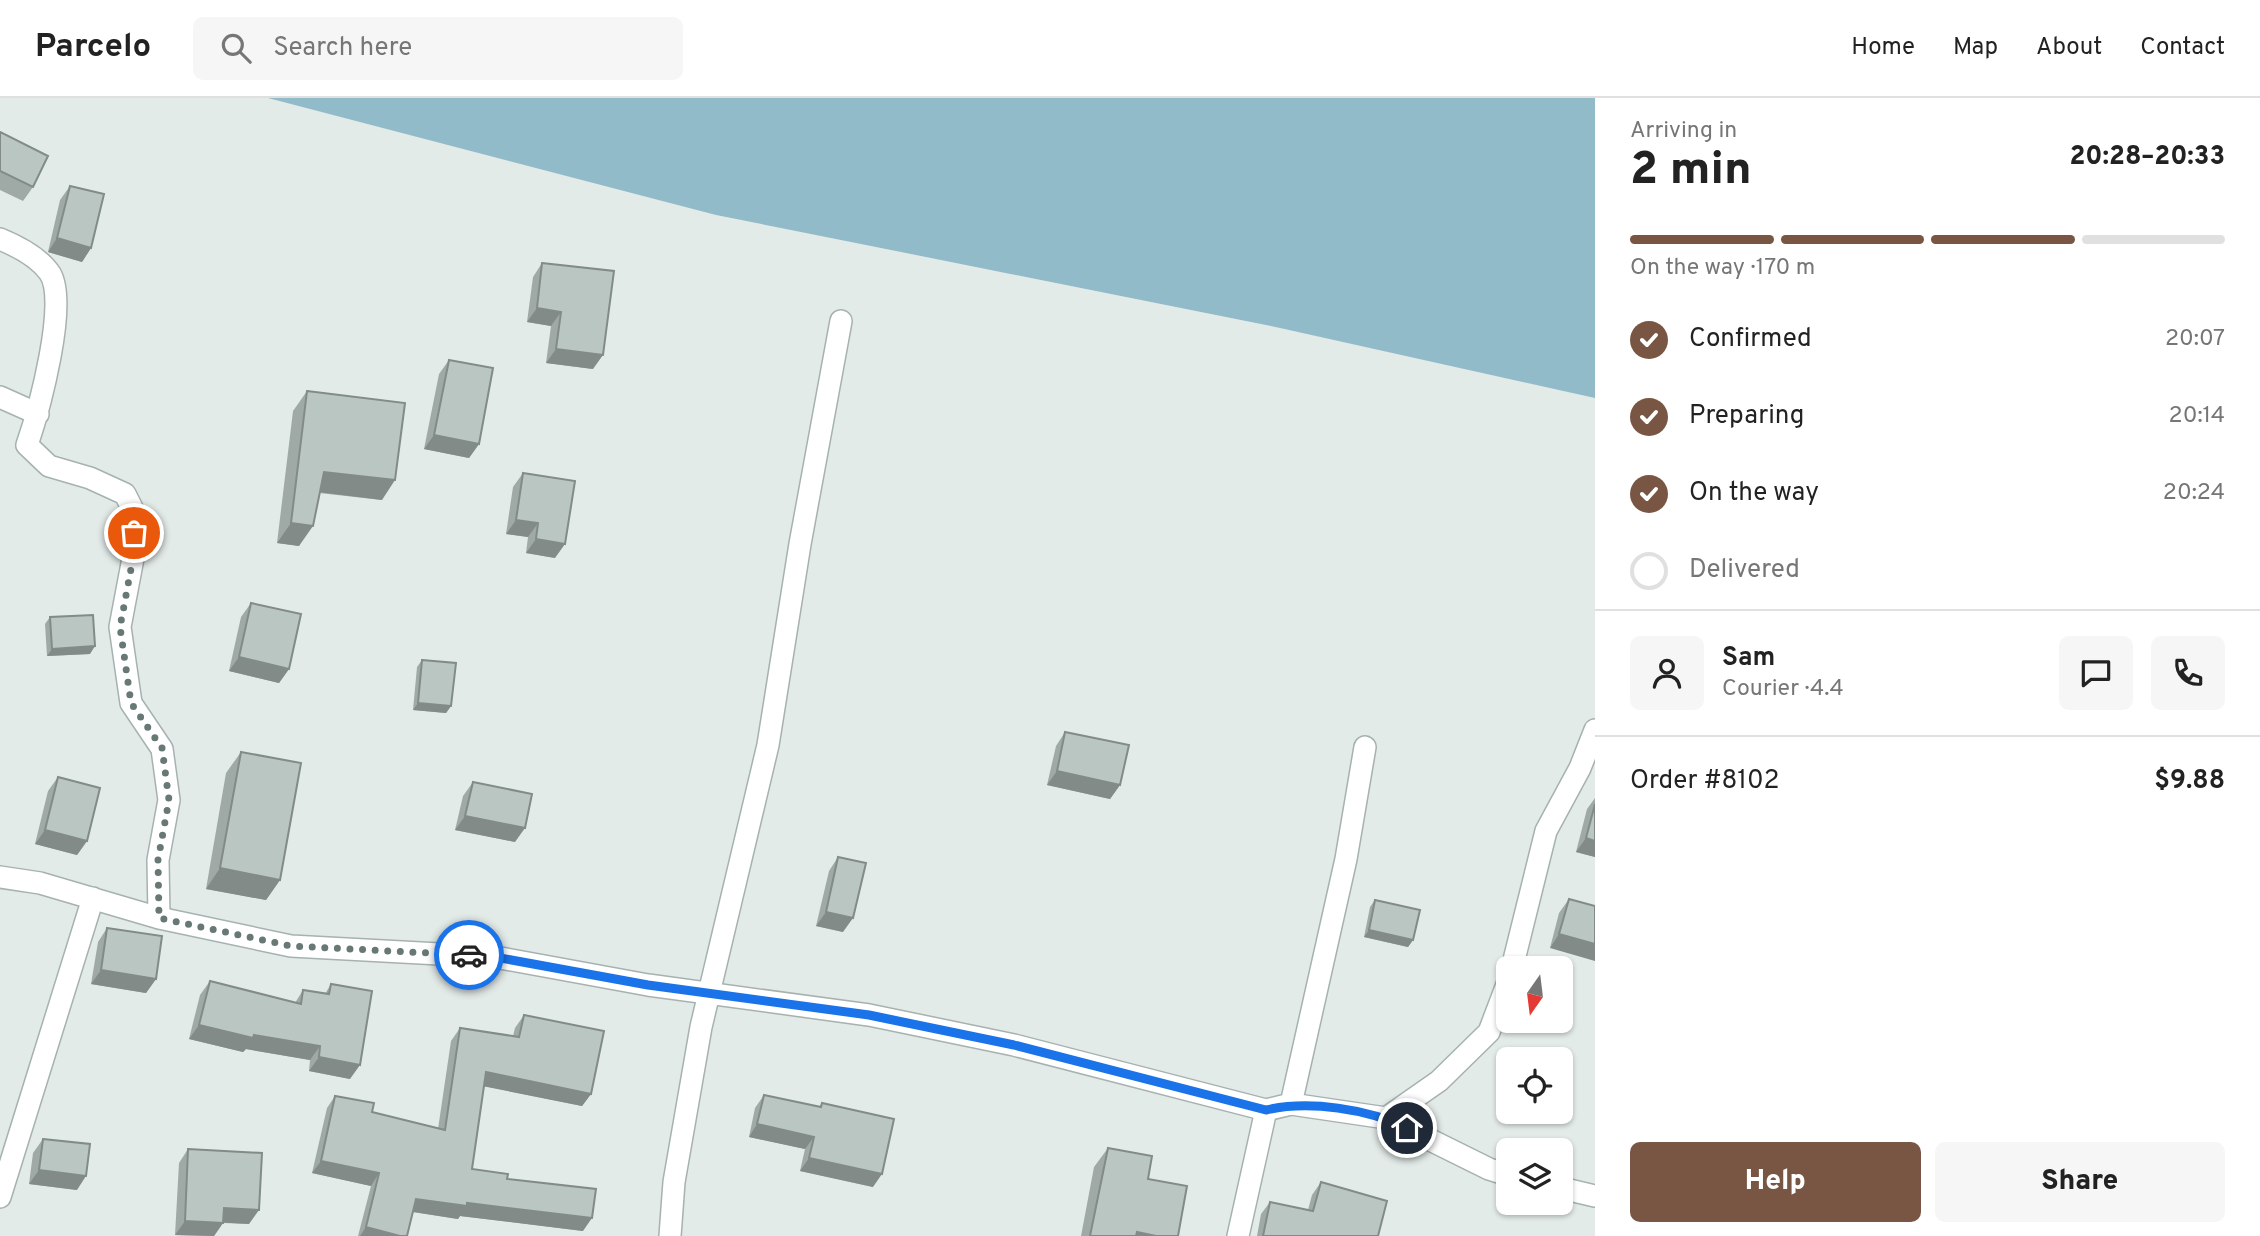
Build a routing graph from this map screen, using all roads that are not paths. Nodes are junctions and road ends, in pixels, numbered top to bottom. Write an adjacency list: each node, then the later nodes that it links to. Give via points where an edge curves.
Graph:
1 (0, 239): 4 (street, via 50,272 57,292)
2 (842, 321): 11 (street, via 768,745)
3 (0, 397): 4 (street)
4 (38, 414): 9 (street, via 27,446 49,466 125,494 135,514 134,553 120,627 131,703 162,748 169,800 158,860)
5 (1595, 730): 10 (street, via 1546,831)
6 (1365, 747): 13 (street, via 1346,859)
7 (0, 877): 8 (street)
8 (93, 898): 9 (street); 19 (street)
9 (159, 918): 11 (street, via 291,946 495,957)
10 (1515, 956)
11 (709, 994): 14 (street, via 869,1015 1014,1045); 20 (street, via 674,1182)
12 (1496, 1014): 15 (street, via 1489,1032 1439,1081)
13 (1290, 1104): 14 (street); 15 (street)
14 (1266, 1110): 21 (street)
15 (1386, 1118): 16 (street)
16 (1496, 1172)
17 (1573, 1191): 18 (street)
18 (1595, 1196)
19 (0, 1197)
20 (670, 1236)
21 (1238, 1236)

